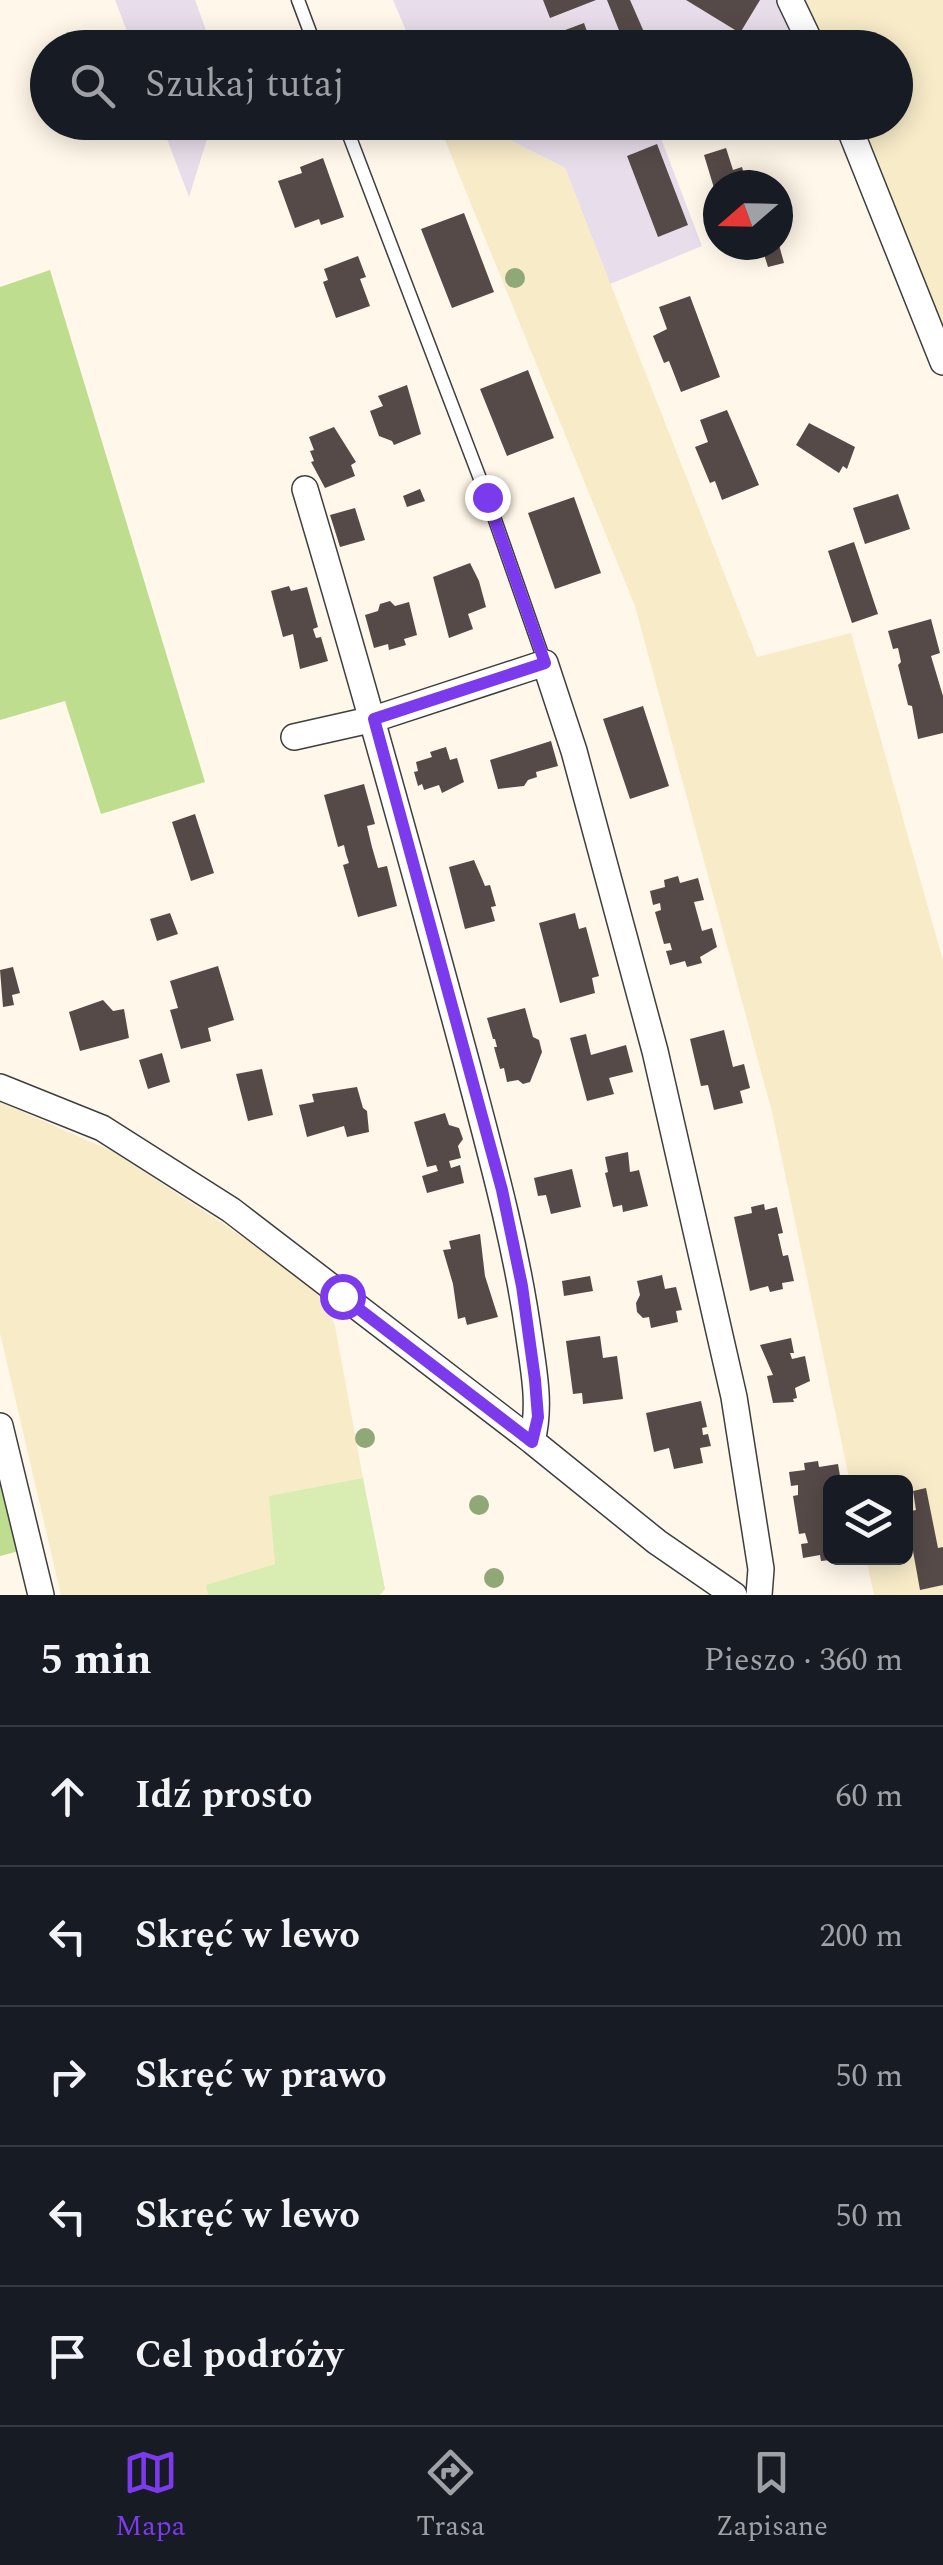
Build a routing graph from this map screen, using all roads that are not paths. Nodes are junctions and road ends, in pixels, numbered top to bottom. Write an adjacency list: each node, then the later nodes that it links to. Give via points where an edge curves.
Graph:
1 (298, 0): 3 (lane)
2 (790, 0): 4 (street)
3 (309, 30)
4 (804, 30)
5 (351, 140): 9 (lane)
6 (854, 140): 7 (street)
7 (943, 362)
8 (305, 489): 10 (street)
9 (545, 663): 10 (street); 17 (street, via 574,750 696,1225 734,1396 761,1569)
10 (374, 719): 11 (street); 14 (street, via 502,1190 535,1380)
11 (294, 736)
12 (0, 1087): 14 (street, via 102,1128 230,1210)
13 (0, 1426): 15 (street)
14 (532, 1442): 16 (street)
15 (42, 1595)
16 (734, 1595)
17 (758, 1595)

